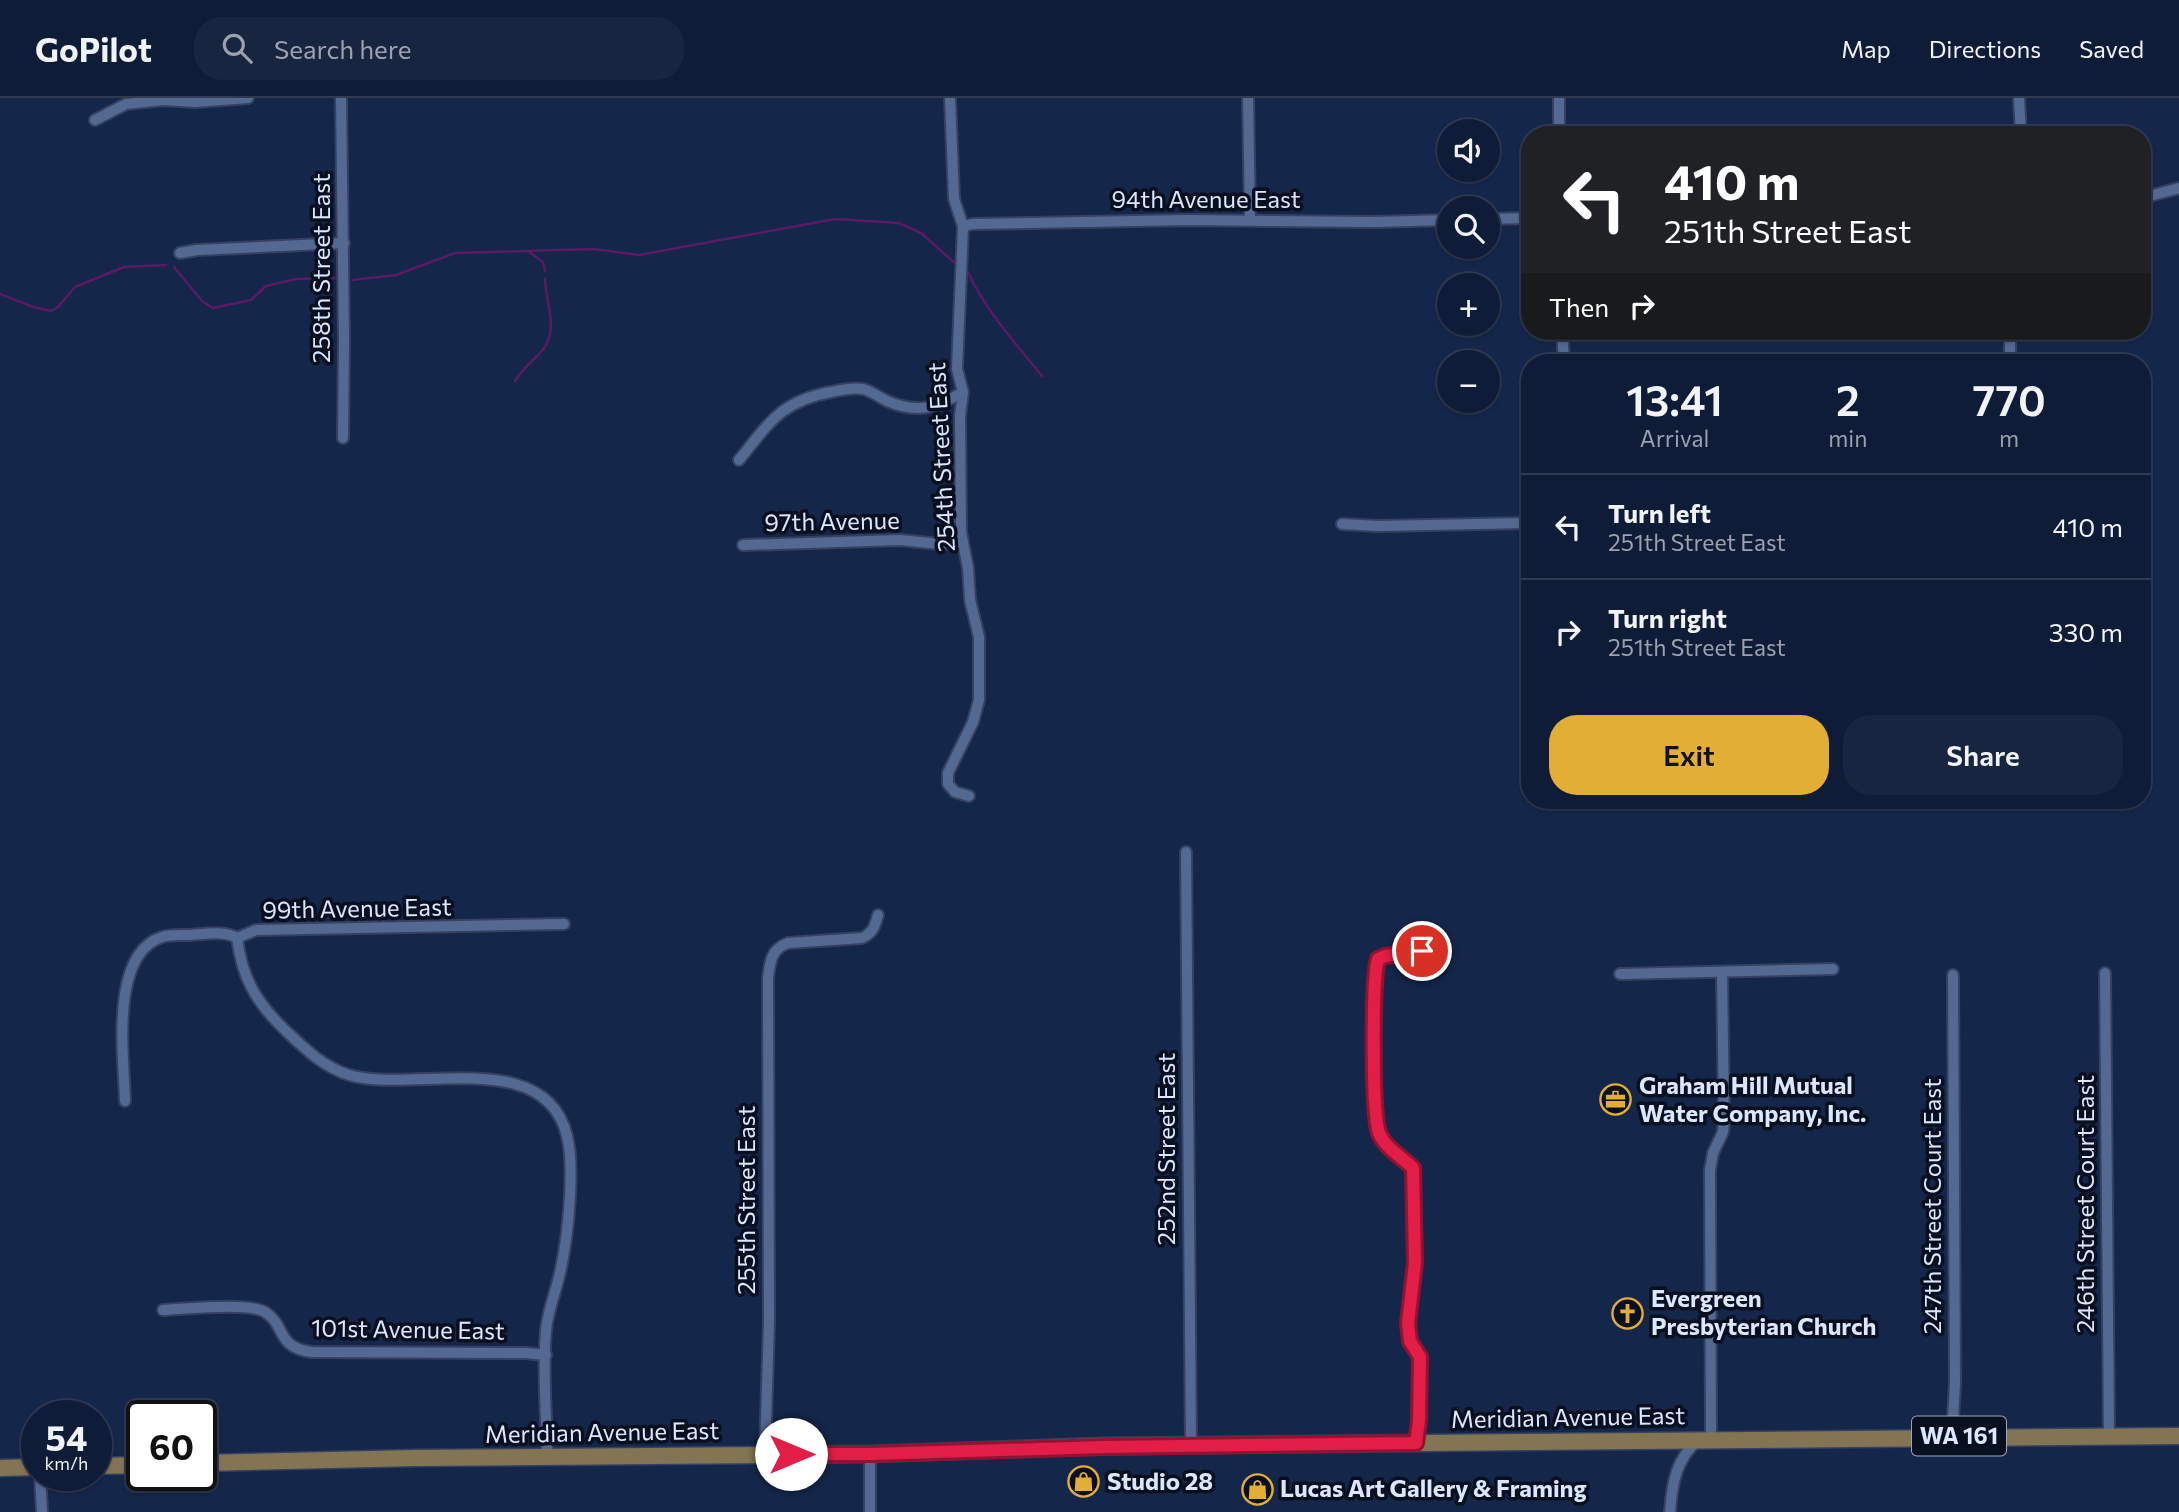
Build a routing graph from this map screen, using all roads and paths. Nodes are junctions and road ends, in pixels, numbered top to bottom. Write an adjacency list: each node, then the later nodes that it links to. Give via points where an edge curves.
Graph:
1 (248, 98): 7 (street, via 126,104)
2 (341, 98): 17 (street, 258th Street East)
3 (950, 98): 16 (street, 254th Street East, via 954,199)
4 (1248, 98): 14 (street)
5 (1559, 98): 8 (street)
6 (2019, 98): 9 (street)
7 (95, 120)
8 (1559, 126)
9 (2021, 126)
10 (2179, 188): 11 (street)
11 (2151, 196)
12 (1521, 218): 13 (street)
13 (1500, 219)
14 (1250, 220): 15 (street, 94th Avenue East); 16 (street, 94th Avenue East)
15 (1437, 220)
16 (963, 226): 19 (street, 254th Street East, via 957,369)
17 (344, 243): 18 (street); 20 (street, 258th Street East)
18 (180, 253)
19 (963, 392): 21 (street, via 940,405 915,407 858,388 797,400 773,419); 24 (street, 254th Street East)
20 (343, 438)
21 (739, 460)
22 (1521, 523): 23 (street)
23 (1342, 524)
24 (963, 542): 25 (street, 97th Avenue); 26 (street, 254th Street East, via 979,637 979,700 948,784)
25 (743, 545)
26 (969, 796)
27 (1186, 852): 45 (street, 252nd Street East)
28 (878, 915): 46 (street, 255th Street East, via 872,932 862,938 788,943 772,956 768,978)
29 (564, 925): 30 (street, 99th Avenue East, via 256,930)
30 (237, 938): 37 (street, 99th Avenue East, via 164,936 143,950 132,966 124,995); 39 (street, via 257,1001 334,1070 370,1079 472,1078 511,1083 535,1091 550,1103 567,1136 569,1181 567,1233 546,1329)
31 (1426, 950): 44 (street, via 1378,959 1375,990 1378,1131 1413,1168 1415,1183 1415,1263 1408,1323 1410,1341 1420,1357)
32 (1833, 969): 33 (street)
33 (1722, 972): 35 (street); 43 (street, via 1724,1117 1710,1179)
34 (2105, 973): 40 (street, 246th Street Court East)
35 (1620, 974)
36 (1953, 975): 41 (street, 247th Street Court East)
37 (125, 1101)
38 (163, 1310): 39 (street, 101st Avenue East, via 260,1310 272,1317 288,1343 312,1352)
39 (546, 1355): 48 (street)
40 (2109, 1435): 41 (main road, Meridian Avenue East / WA 161); 42 (main road, Meridian Avenue East / WA 161)
41 (1952, 1436): 43 (main road, Meridian Avenue East / WA 161)
42 (2179, 1436)
43 (1705, 1439): 44 (main road, Meridian Avenue East / WA 161); 55 (street, via 1681,1460)
44 (1416, 1443): 45 (main road, Meridian Avenue East / WA 161)
45 (1191, 1446): 47 (main road, Meridian Avenue East / WA 161)
46 (765, 1454): 47 (main road, Meridian Avenue East / WA 161); 48 (main road, Meridian Avenue East / WA 161)
47 (870, 1454): 54 (street)
48 (547, 1458): 49 (main road, Meridian Avenue East / WA 161)
49 (217, 1463)
50 (21, 1467): 51 (main road)
51 (0, 1468)
52 (41, 1491): 53 (street)
53 (42, 1512)
54 (870, 1512)
55 (1671, 1512)

